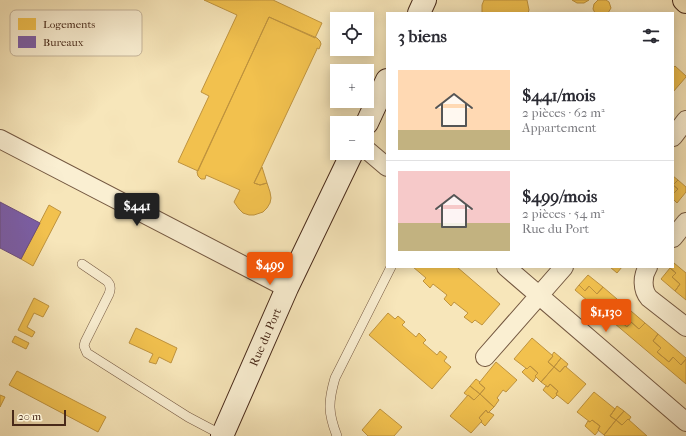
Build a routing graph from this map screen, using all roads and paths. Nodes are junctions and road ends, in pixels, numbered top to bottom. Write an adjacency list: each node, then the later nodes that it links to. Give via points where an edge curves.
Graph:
1 (425, 0): 4 (street)
2 (684, 0): 3 (main road)
3 (686, 2)
4 (419, 12)
5 (386, 82): 6 (street)
6 (370, 116)
7 (686, 120): 8 (street)
8 (674, 136)
9 (0, 139): 20 (street)
10 (374, 156): 12 (street)
11 (349, 160): 20 (street, Rue du Port)
12 (386, 166)
13 (686, 222): 14 (street)
14 (674, 237)
15 (82, 264): 25 (lane, via 107,281 111,289 85,342 87,353)
16 (390, 268): 26 (lane, via 335,378 329,403)
17 (507, 268): 21 (street)
18 (563, 268): 21 (street)
19 (648, 268): 22 (street, via 644,278 646,294)
20 (287, 288): 25 (street, Rue du Port)
21 (540, 295): 23 (street); 24 (street)
22 (686, 327)
23 (485, 357)
24 (686, 422)
25 (222, 436)
26 (337, 436)

